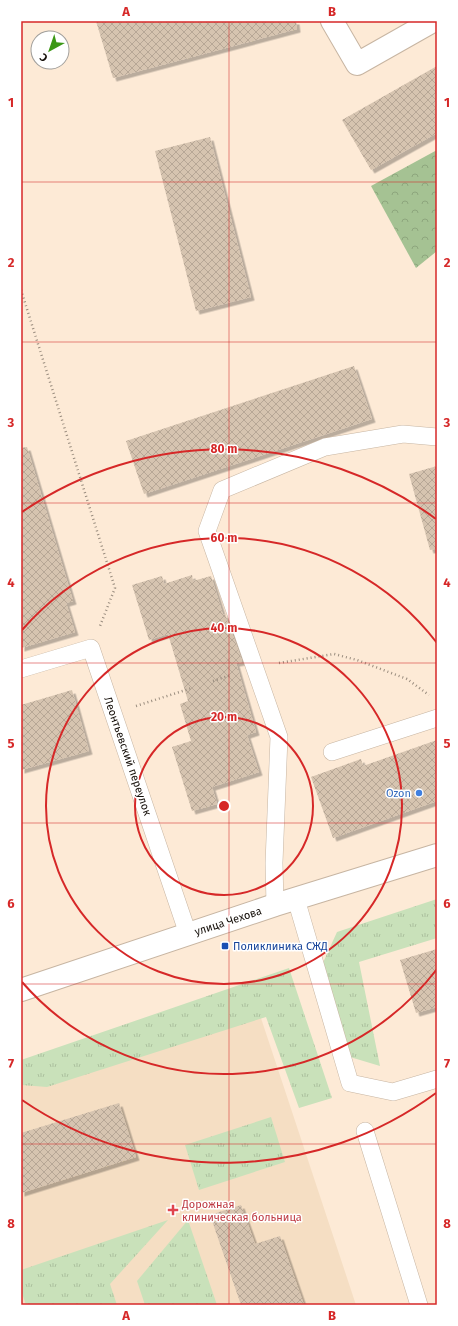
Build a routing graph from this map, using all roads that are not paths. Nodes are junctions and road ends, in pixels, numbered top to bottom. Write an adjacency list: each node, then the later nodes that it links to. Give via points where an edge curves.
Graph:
1 (332, 21): 2 (street, via 357,64)
2 (433, 21)
3 (437, 437): 9 (lane, via 404,434 325,447 222,490 207,531 279,736)
4 (21, 669): 10 (lane, Леонтьевский переулок, via 91,648)
5 (437, 718): 6 (lane)
6 (332, 752)
7 (437, 855): 8 (street, улица Чехова)
8 (296, 899): 9 (street, улица Чехова); 12 (lane, via 350,1083 393,1092)
9 (275, 905): 10 (street, улица Чехова)
10 (188, 934): 11 (street, улица Чехова)
11 (21, 990)
12 (437, 1079)
13 (365, 1131): 14 (lane)
14 (419, 1305)

